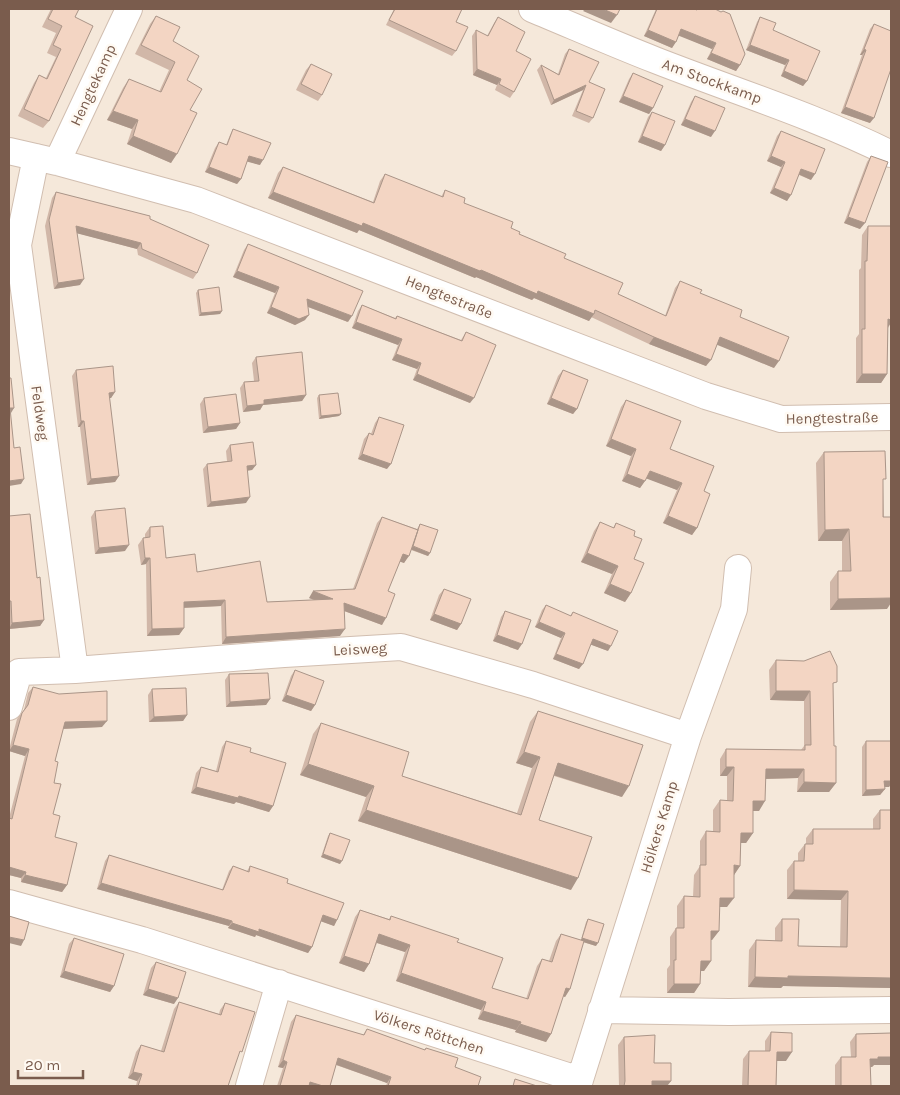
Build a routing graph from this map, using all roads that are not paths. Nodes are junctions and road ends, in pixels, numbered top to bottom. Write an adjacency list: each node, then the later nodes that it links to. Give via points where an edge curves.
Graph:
1 (129, 9): 5 (street, Hengtekamp)
2 (532, 9): 4 (street, Am Stockkamp, via 654,60 787,108)
3 (9, 151): 5 (street, Hengtestraße)
4 (891, 154)
5 (46, 159): 6 (street, Hengtestraße, via 196,200 697,392 780,419); 8 (street, Feldweg, via 18,245)
6 (891, 417)
7 (738, 568): 10 (street, Hölkers Kamp, via 734,609)
8 (75, 670): 9 (street, Leisweg, via 19,672); 10 (street, Leisweg, via 401,647 533,685)
9 (9, 707)
10 (688, 736): 13 (street, Hölkers Kamp)
11 (9, 903): 12 (street, Völkers Röttchen)
12 (279, 983): 15 (street, Völkers Röttchen); 16 (street)
13 (601, 1010): 14 (street); 15 (street, Hölkers Kamp)
14 (891, 1010)
15 (579, 1083)
16 (248, 1086)

